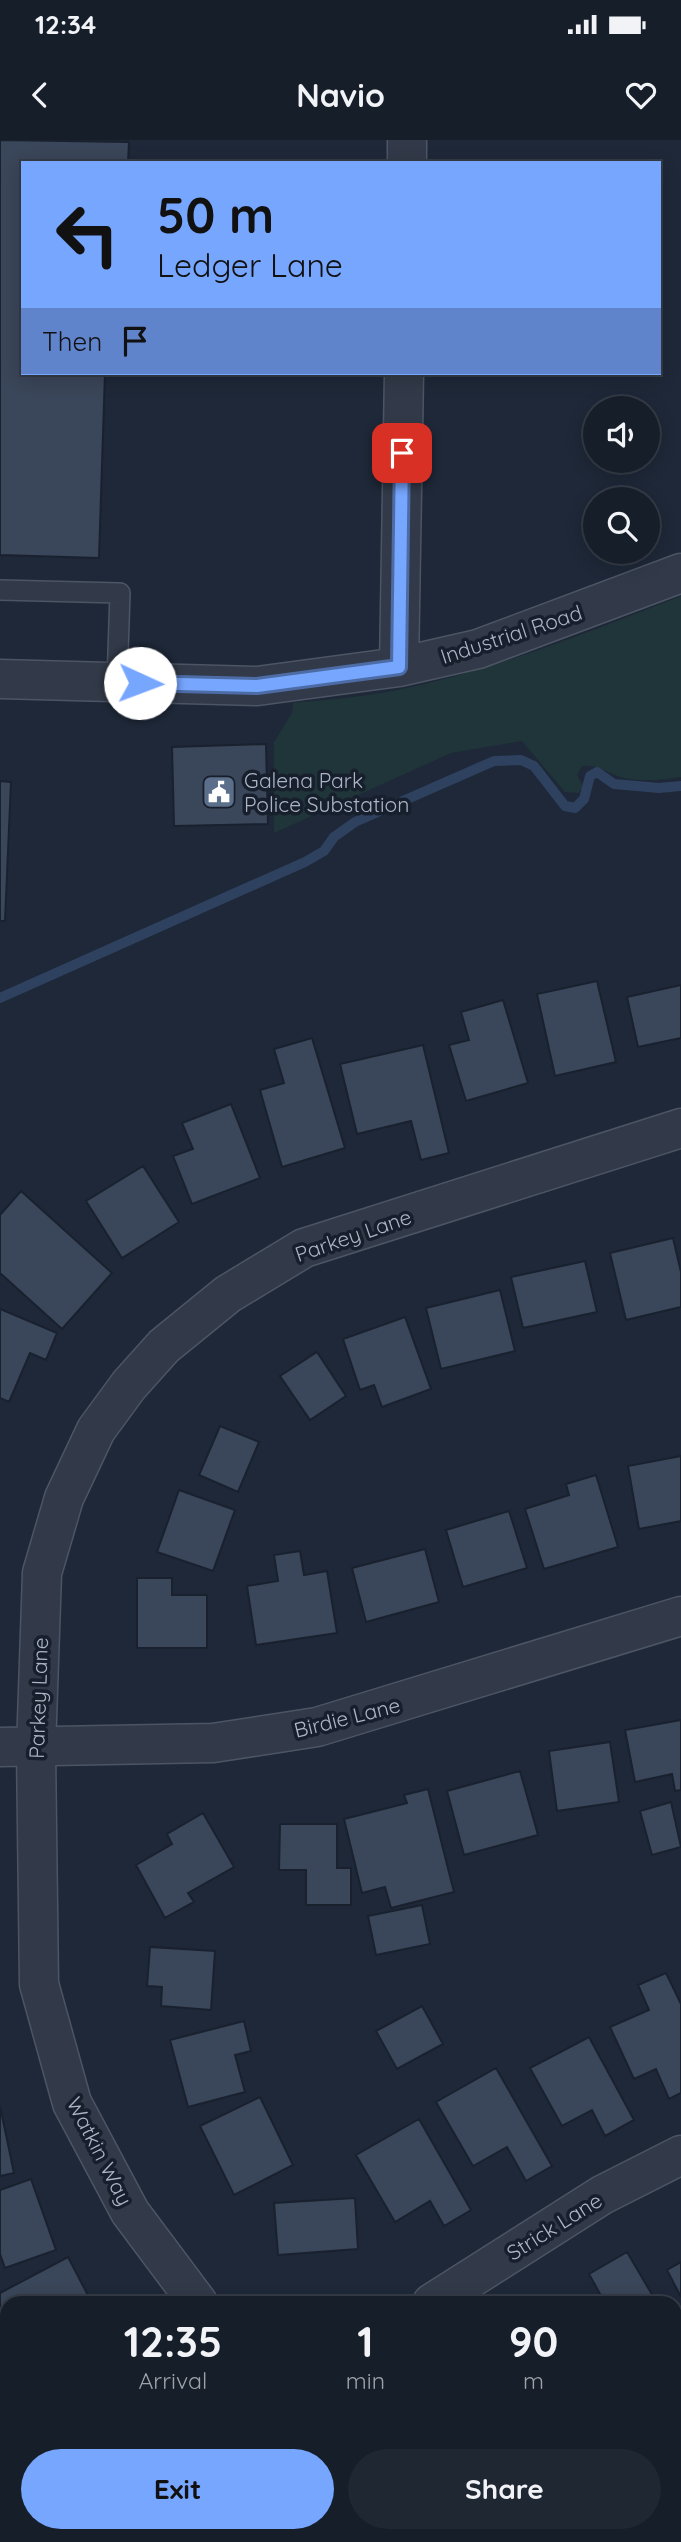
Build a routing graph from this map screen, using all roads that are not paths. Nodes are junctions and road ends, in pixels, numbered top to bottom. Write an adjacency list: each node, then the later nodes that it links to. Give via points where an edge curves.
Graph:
1 (407, 140): 2 (street)
2 (407, 161)
3 (404, 375): 6 (street)
4 (681, 573): 6 (street, Industrial Road, via 478,649)
5 (0, 590): 8 (lane, via 120,593)
6 (399, 667): 8 (street, Industrial Road, via 257,686)
7 (0, 679): 8 (street, Industrial Road)
8 (117, 682)
9 (681, 1128): 11 (street, Parkey Lane, via 304,1248 228,1294 164,1346 96,1430 64,1498 42,1573)
10 (681, 1616): 11 (street, Birdie Lane, via 317,1727 213,1742)
11 (18, 1748): 12 (street, Parkey Lane)
12 (36, 1897): 14 (street, Watkin Way, via 39,1984 72,2103 131,2212)
13 (681, 2155): 15 (street, Strick Lane, via 602,2195)
14 (193, 2296)
15 (443, 2296)

